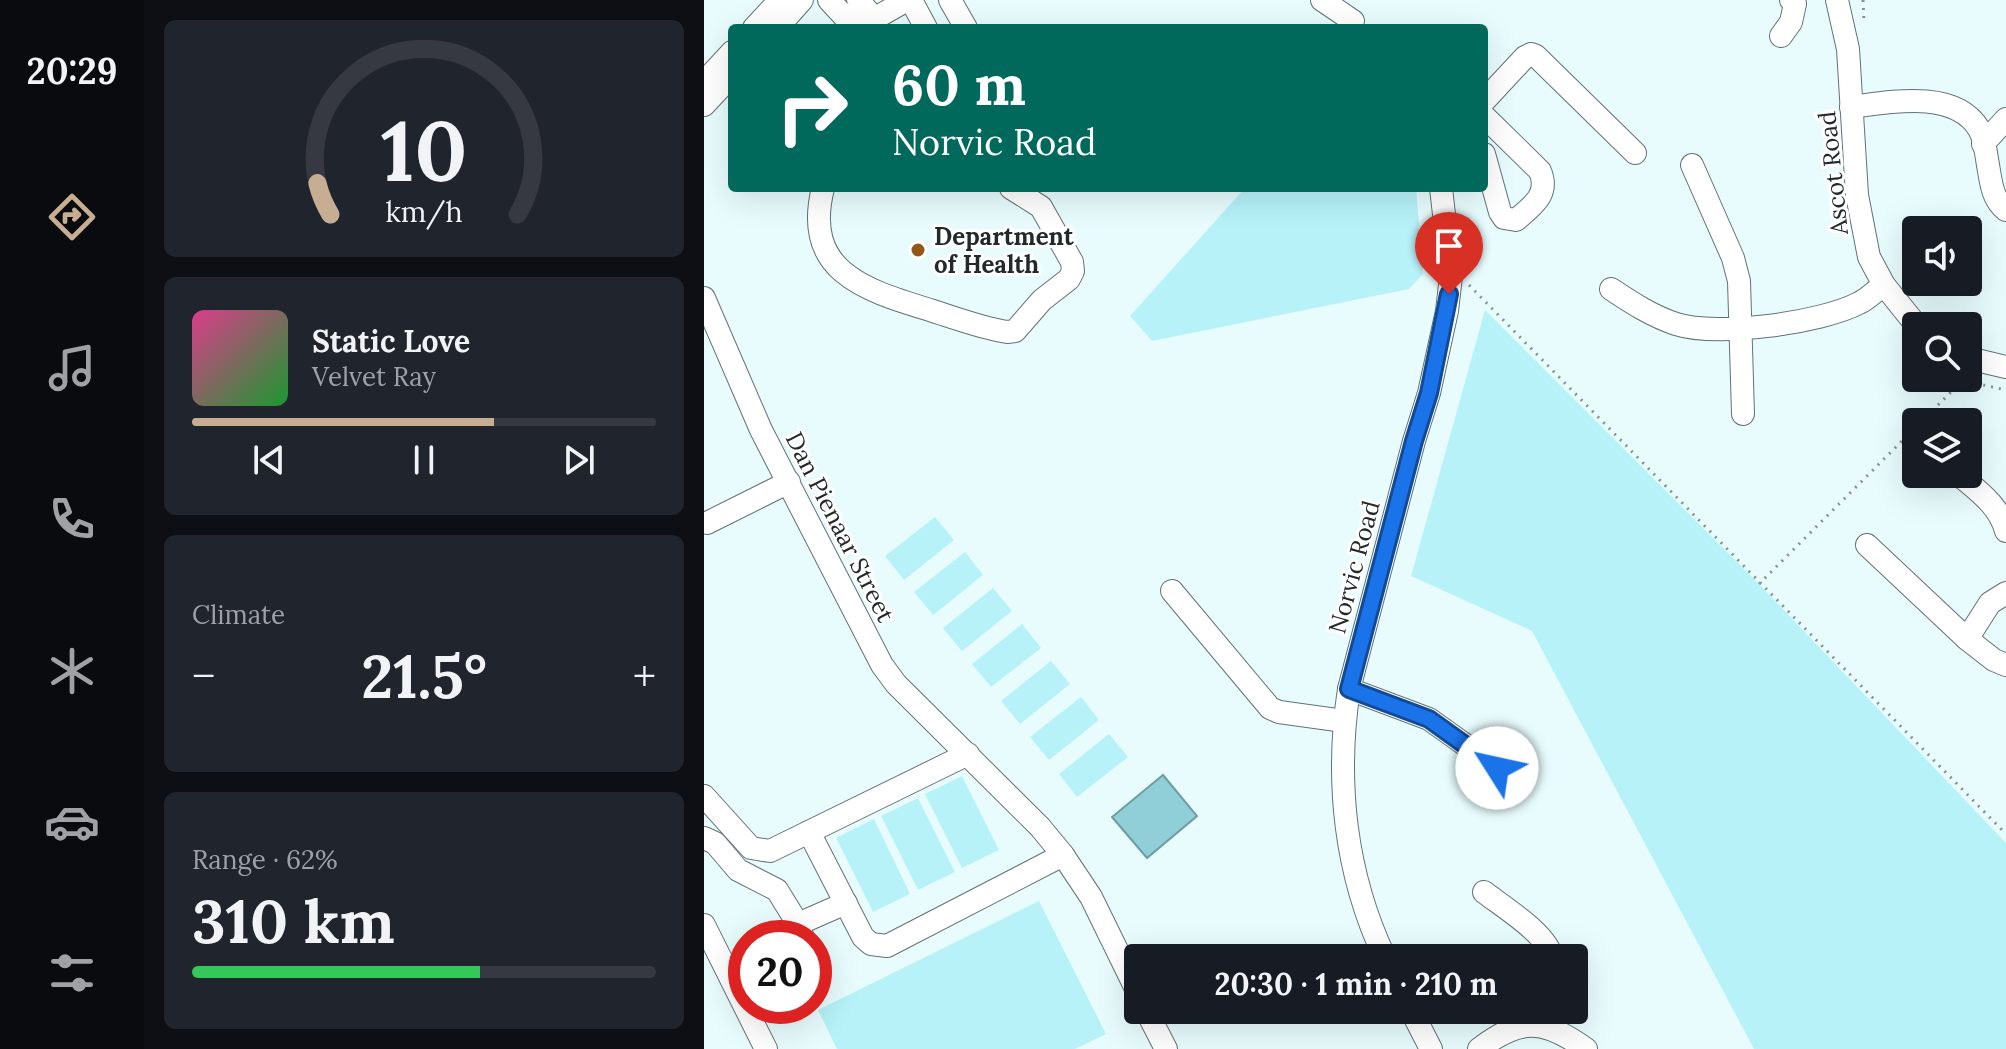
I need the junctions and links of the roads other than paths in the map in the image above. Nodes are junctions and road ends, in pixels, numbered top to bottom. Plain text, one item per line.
1 (780, 0) edge
2 (802, 0) edge
3 (829, 0) edge
4 (858, 0) edge
5 (909, 0) edge
6 (950, 0) edge
7 (1322, 0) edge
8 (1338, 0) edge
9 (1791, 0) edge
10 (1837, 0) edge
11 (758, 24) edge
12 (781, 24) edge
13 (861, 24) edge
14 (862, 24) edge
15 (864, 24) edge
16 (924, 24) edge
17 (964, 24) edge
18 (1356, 24) edge
19 (1781, 36) dead end
20 (728, 56) edge
21 (728, 79) edge
22 (704, 82) edge
23 (1488, 97) edge
24 (704, 105) edge
25 (1851, 107) junction
26 (2006, 119) edge
27 (1488, 120) edge
28 (1983, 144) junction
29 (1635, 153) dead end
30 (1692, 165) dead end
31 (1488, 181) edge
32 (822, 192) edge
33 (1017, 192) edge
34 (1446, 192) edge
35 (2006, 210) edge
36 (1884, 285) junction
37 (1611, 289) dead end
38 (704, 298) edge
39 (1916, 312) edge
40 (1742, 327) junction
41 (1982, 361) edge
42 (2006, 367) edge
43 (1743, 414) dead end
44 (789, 482) junction
45 (1974, 488) edge
46 (707, 523) dead end
47 (2006, 531) edge
48 (1867, 545) dead end
49 (1172, 591) dead end
50 (2006, 593) edge
51 (1967, 639) junction
52 (2006, 665) edge
53 (1349, 689) junction
54 (1344, 721) junction
55 (968, 754) junction
56 (1520, 784) dead end
57 (704, 796) edge
58 (809, 832) junction
59 (704, 838) edge
60 (1063, 855) junction
61 (1484, 892) dead end
62 (846, 903) junction
63 (795, 920) edge
64 (819, 920) edge
65 (704, 925) edge
66 (1379, 944) edge
67 (1546, 944) edge
68 (1124, 964) edge
69 (728, 972) edge
70 (754, 1024) edge
71 (1153, 1024) edge
72 (1419, 1024) edge
73 (1523, 1024) edge
74 (1548, 1024) edge
75 (1432, 1047) edge
76 (766, 1049) edge
77 (1166, 1049) edge
78 (1479, 1049) edge
79 (1586, 1049) edge

1 - 11 street
2 - 12 street
3 - 13 street
4 - 14 street
5 - 15 street
5 - 16 street
6 - 17 street
7 - 18 street
8 - 18 street
9 - 19 street
10 - 25 street, Ascot Road
20 - 22 street
21 - 24 street
23 - 29 street
25 - 28 street
25 - 36 street, Ascot Road
26 - 28 street
27 - 31 street
28 - 35 street
30 - 40 street
32 - 33 street
34 - 53 street, Norvic Road
36 - 39 street, Ascot Road
36 - 40 street
37 - 40 street
38 - 44 street, Dan Pienaar Street
40 - 43 street
41 - 42 street
44 - 46 street
44 - 55 street, Dan Pienaar Street
45 - 47 street
48 - 51 street
49 - 54 street
50 - 51 street
51 - 52 street
53 - 54 street, Norvic Road
53 - 56 street
54 - 66 street, Norvic Road
55 - 58 street
55 - 60 street, Dan Pienaar Street
57 - 58 street
58 - 62 street
59 - 63 street
60 - 62 street
60 - 68 street, Dan Pienaar Street
61 - 67 street
62 - 64 street
65 - 69 street
70 - 76 street
71 - 77 street
72 - 75 street
73 - 78 street
74 - 79 street

